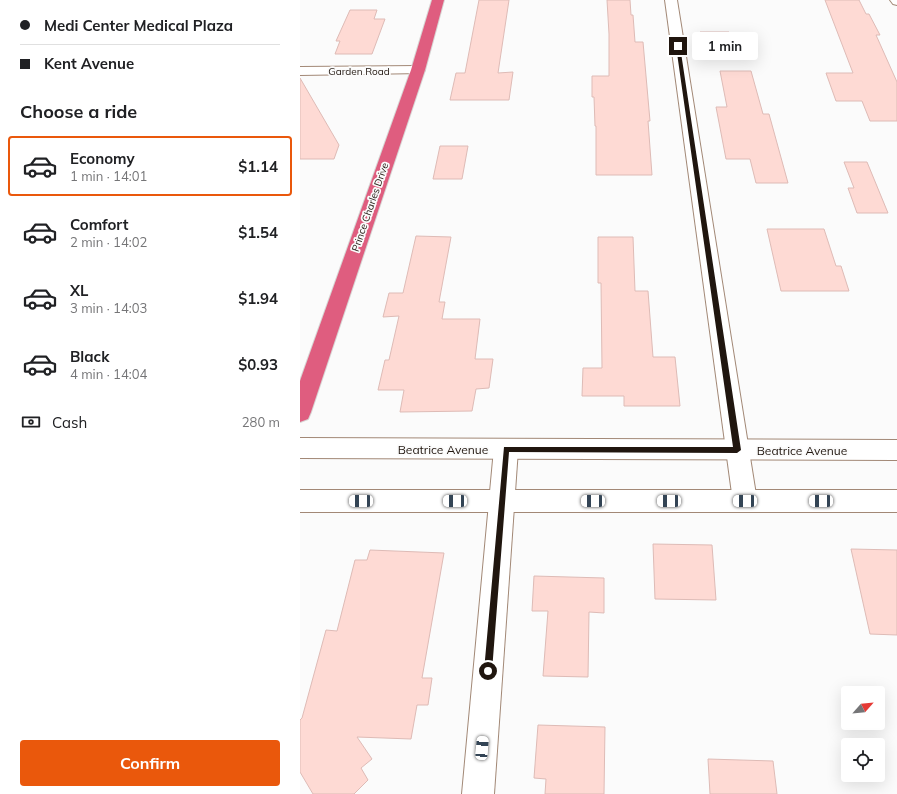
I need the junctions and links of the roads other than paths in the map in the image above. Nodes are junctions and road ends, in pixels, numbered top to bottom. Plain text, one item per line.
1 (438, 0) edge
2 (671, 0) edge
3 (418, 70) junction
4 (300, 71) edge
5 (300, 412) edge
6 (300, 448) edge
7 (506, 449) junction
8 (737, 450) junction
9 (897, 450) edge
10 (300, 501) edge
11 (502, 501) junction
12 (745, 501) junction
13 (897, 501) edge
14 (478, 794) edge

1 - 3 highway, Prince Charles Drive
2 - 8 street
3 - 4 street, Garden Road
3 - 5 highway, Prince Charles Drive
6 - 7 street, Beatrice Avenue
7 - 8 street, Beatrice Avenue
7 - 11 street
8 - 9 street, Beatrice Avenue
8 - 12 street
10 - 11 street
11 - 12 street
11 - 14 street
12 - 13 street

